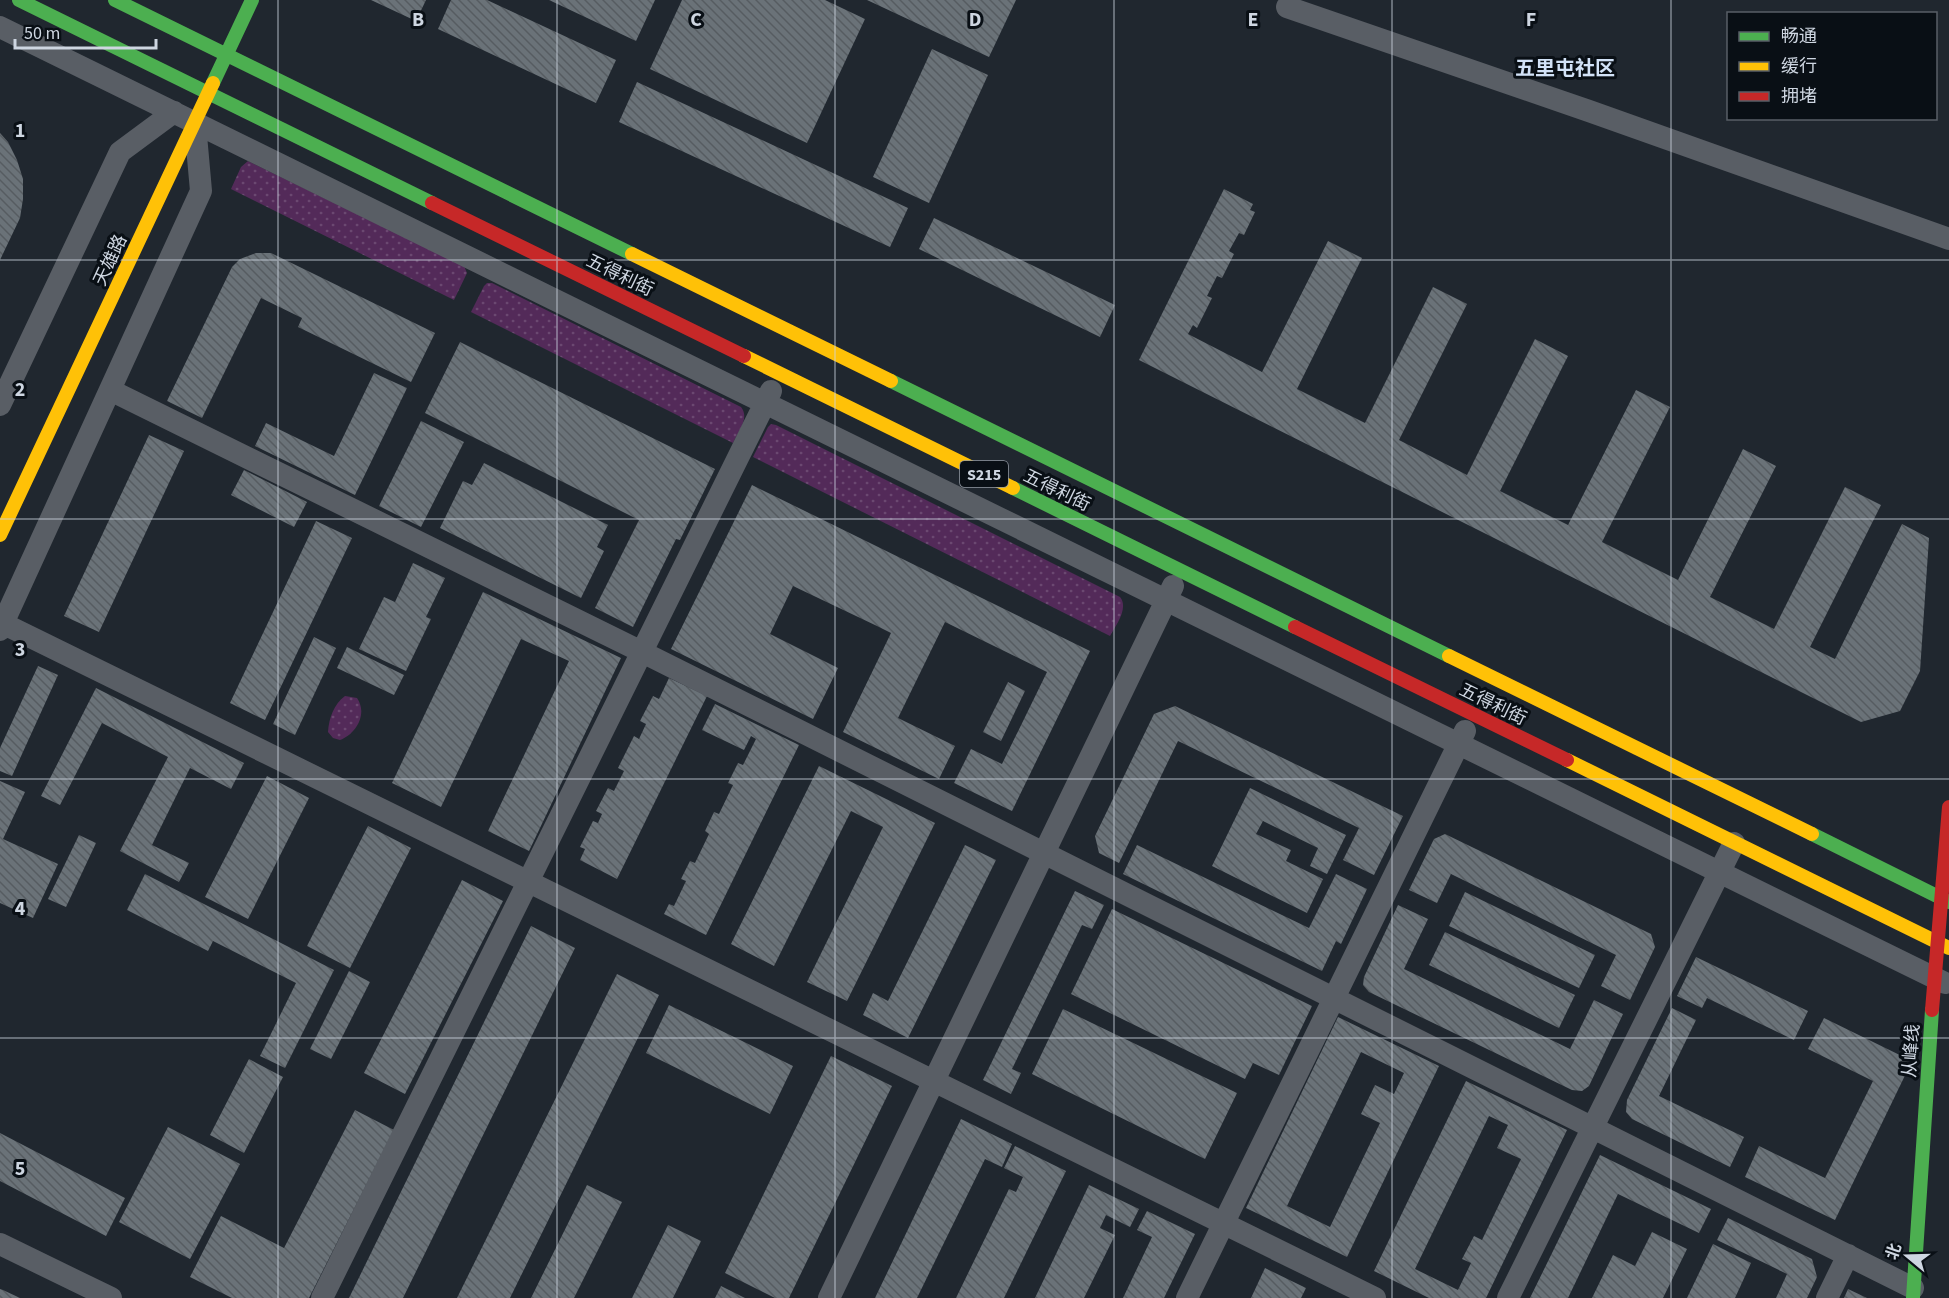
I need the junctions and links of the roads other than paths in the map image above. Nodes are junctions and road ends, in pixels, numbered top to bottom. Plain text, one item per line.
1 (19, 0) edge
2 (115, 0) edge
3 (252, 0) edge
4 (1287, 6) dead end
5 (0, 27) edge
6 (226, 55) junction
7 (183, 93) junction
8 (208, 93) junction
9 (195, 122) junction
10 (164, 134) dead end
11 (1949, 238) edge
12 (780, 374) junction
13 (110, 390) junction
14 (765, 403) junction
15 (0, 405) edge
16 (0, 535) edge
17 (1180, 570) junction
18 (1166, 600) junction
19 (1, 625) edge
20 (642, 652) junction
21 (1474, 715) junction
22 (1459, 744) junction
23 (1949, 807) edge
24 (1734, 843) junction
25 (1044, 853) junction
26 (1720, 872) junction
27 (528, 882) junction
28 (1945, 900) edge
29 (1943, 945) edge
30 (1942, 981) edge
31 (1334, 998) junction
32 (934, 1081) junction
33 (1593, 1127) junction
34 (1223, 1223) junction
35 (0, 1244) edge
36 (1848, 1255) junction
37 (1913, 1293) edge
38 (111, 1298) edge
39 (322, 1298) edge
40 (830, 1298) edge
41 (1186, 1298) edge
42 (1375, 1298) edge
43 (1508, 1298) edge
44 (1827, 1298) edge

1 - 7 main road, 五得利街 / S215
2 - 6 main road, 五得利街 / S215
3 - 6 main road, 天雄路
4 - 11 street
5 - 7 street
6 - 8 main road, 天雄路
6 - 28 main road, 五得利街 / S215
7 - 8 main road, 五得利街 / S215
7 - 9 street
7 - 10 main road
7 - 15 street
8 - 9 main road, 天雄路
8 - 12 main road, 五得利街 / S215
9 - 13 street
9 - 14 street
9 - 16 main road, 天雄路
12 - 14 street
12 - 17 main road, 五得利街 / S215
13 - 19 street
13 - 20 street
14 - 18 street
14 - 20 street
17 - 18 street
17 - 21 main road, 五得利街 / S215
18 - 22 street
18 - 25 street
19 - 27 street
20 - 25 street
20 - 27 street
21 - 22 street
21 - 24 main road, 五得利街 / S215
22 - 26 street
22 - 31 street
23 - 28 main road, 从峰线
24 - 26 street
24 - 29 main road, 五得利街 / S215
25 - 31 street
25 - 32 street
26 - 30 street
26 - 33 street
27 - 32 street
27 - 39 street
28 - 29 main road, 从峰线
29 - 30 main road, 从峰线
30 - 37 main road, 从峰线
31 - 33 street
31 - 34 street
32 - 34 street
32 - 40 street
33 - 36 street
33 - 43 street
34 - 41 street
34 - 42 street
35 - 38 street
36 - 37 street
36 - 44 street

